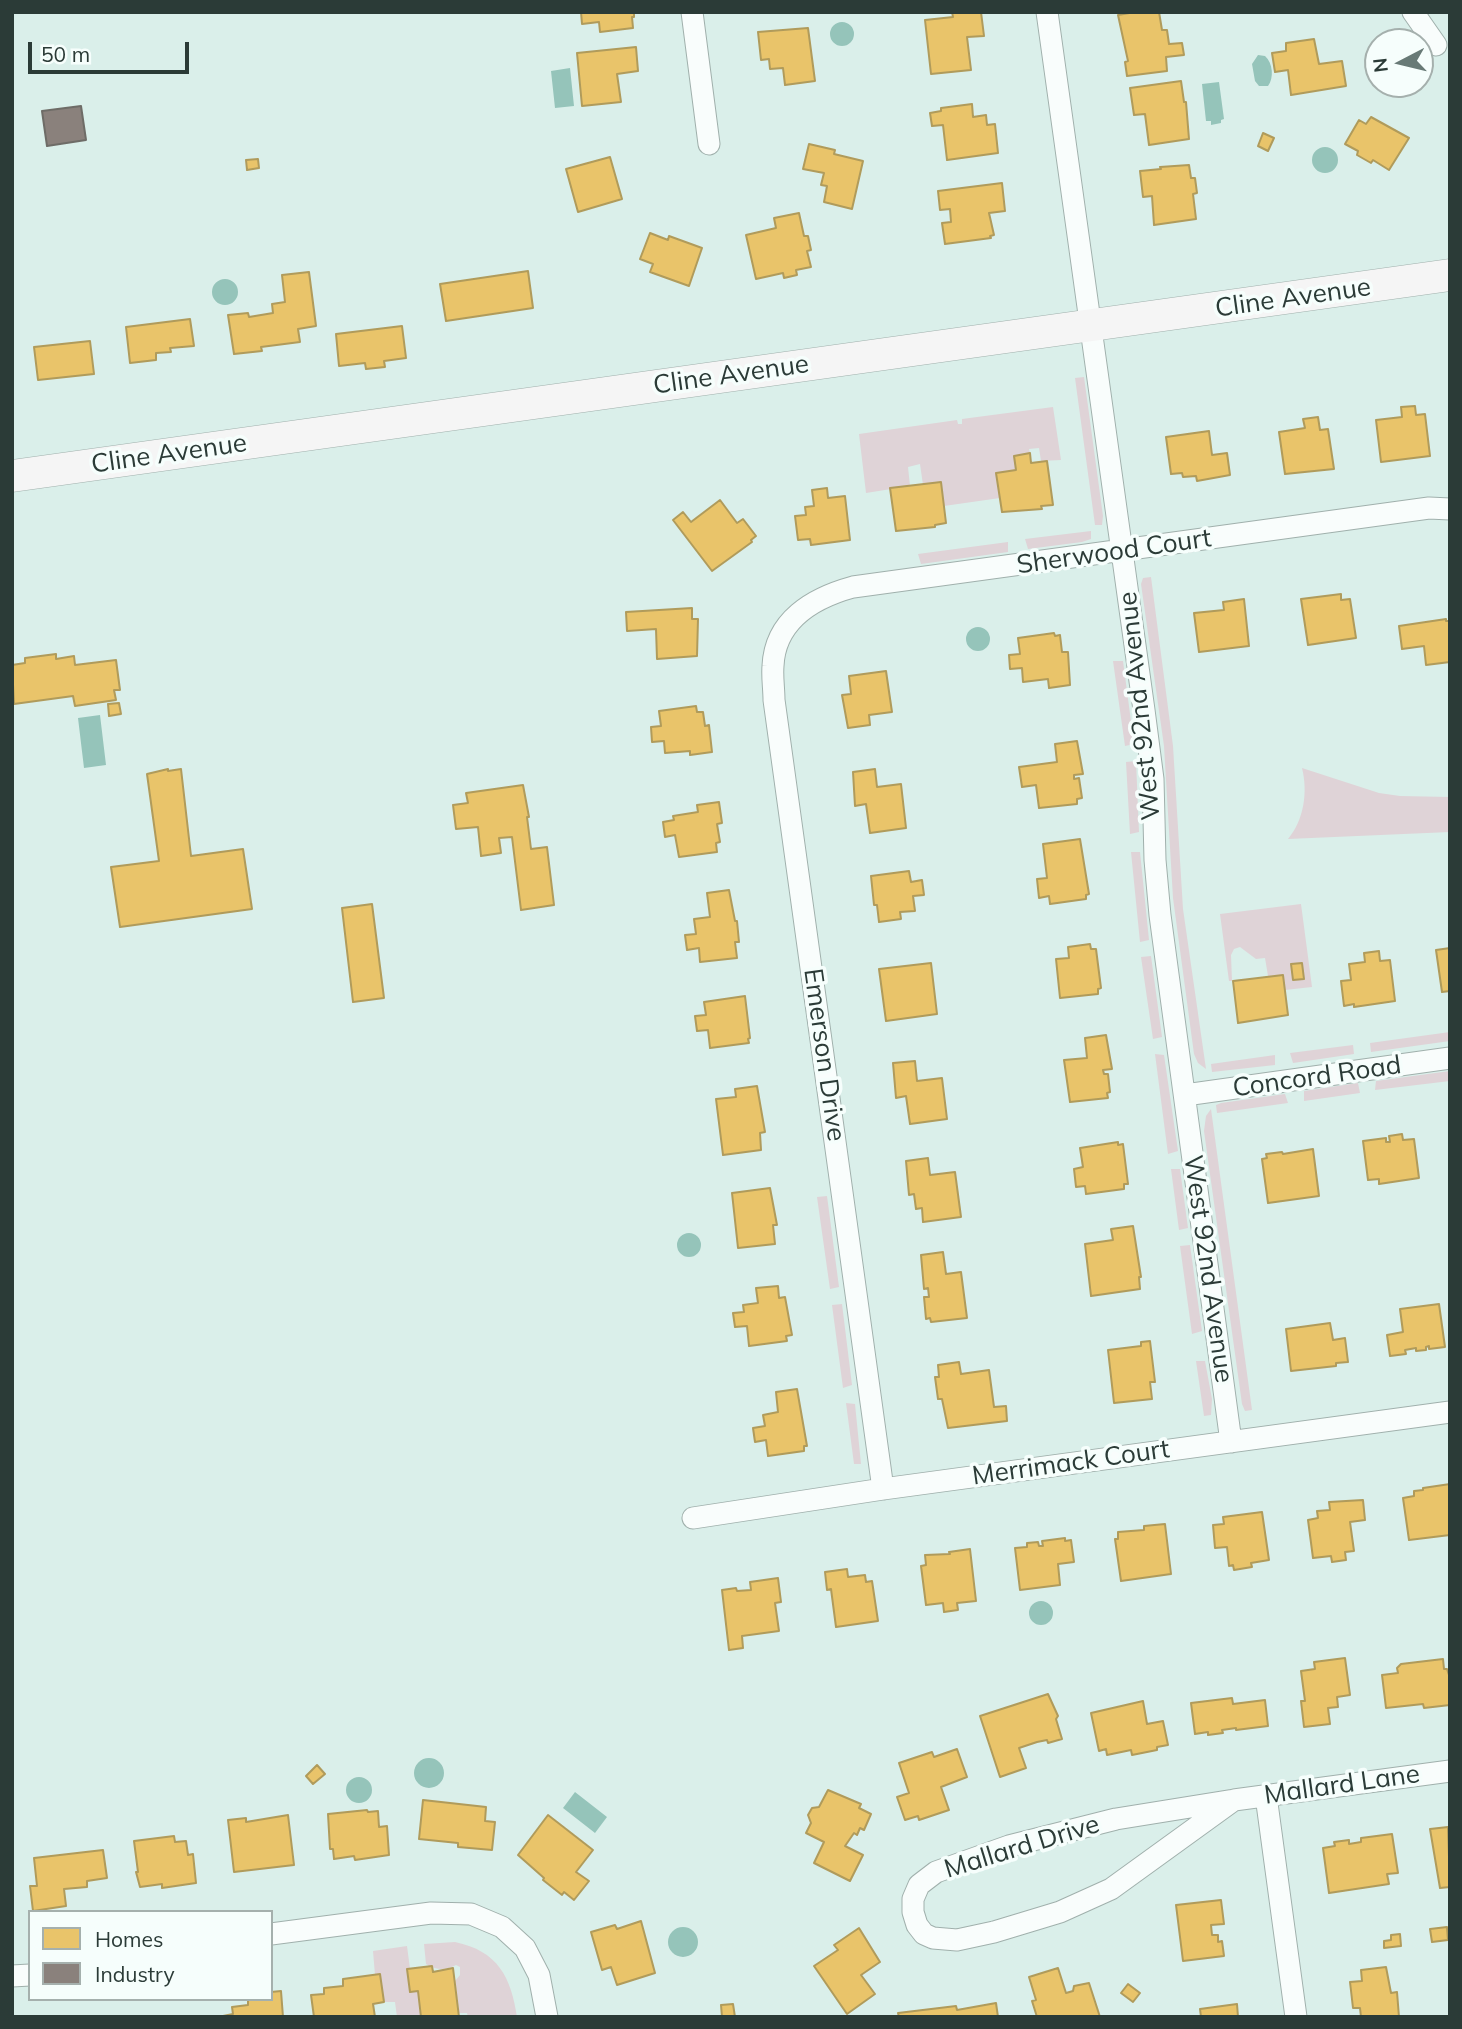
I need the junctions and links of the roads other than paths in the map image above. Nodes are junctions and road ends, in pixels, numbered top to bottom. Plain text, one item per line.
1 (692, 12) edge
2 (1047, 12) edge
3 (1413, 12) edge
4 (1436, 45) dead end
5 (709, 144) dead end
6 (1450, 275) edge
7 (1091, 326) junction
8 (12, 476) edge
9 (1450, 509) edge
10 (1122, 550) junction
11 (788, 623) joint
12 (1450, 1058) edge
13 (1185, 1095) junction
14 (1450, 1412) edge
15 (1231, 1442) junction
16 (883, 1489) junction
17 (693, 1518) dead end
18 (1450, 1771) edge
19 (1266, 1796) junction
20 (1234, 1800) junction
21 (273, 1934) edge
22 (547, 2017) edge
23 (1296, 2017) edge

1 - 5 street
2 - 7 street, West 92nd Avenue
3 - 4 street
6 - 7 street, Cline Avenue
7 - 8 street, Cline Avenue
7 - 10 street, West 92nd Avenue
9 - 10 street, Sherwood Court
10 - 11 street, Sherwood Court
10 - 13 street, West 92nd Avenue
11 - 16 street, Emerson Drive
12 - 13 street, Concord Road
13 - 15 street, West 92nd Avenue
14 - 15 street, Merrimack Court
15 - 16 street, Merrimack Court
16 - 17 street, Merrimack Court
18 - 19 street, Mallard Lane
19 - 20 street, Mallard Lane
19 - 23 street
20 - 20 street, Mallard Drive
21 - 22 street

